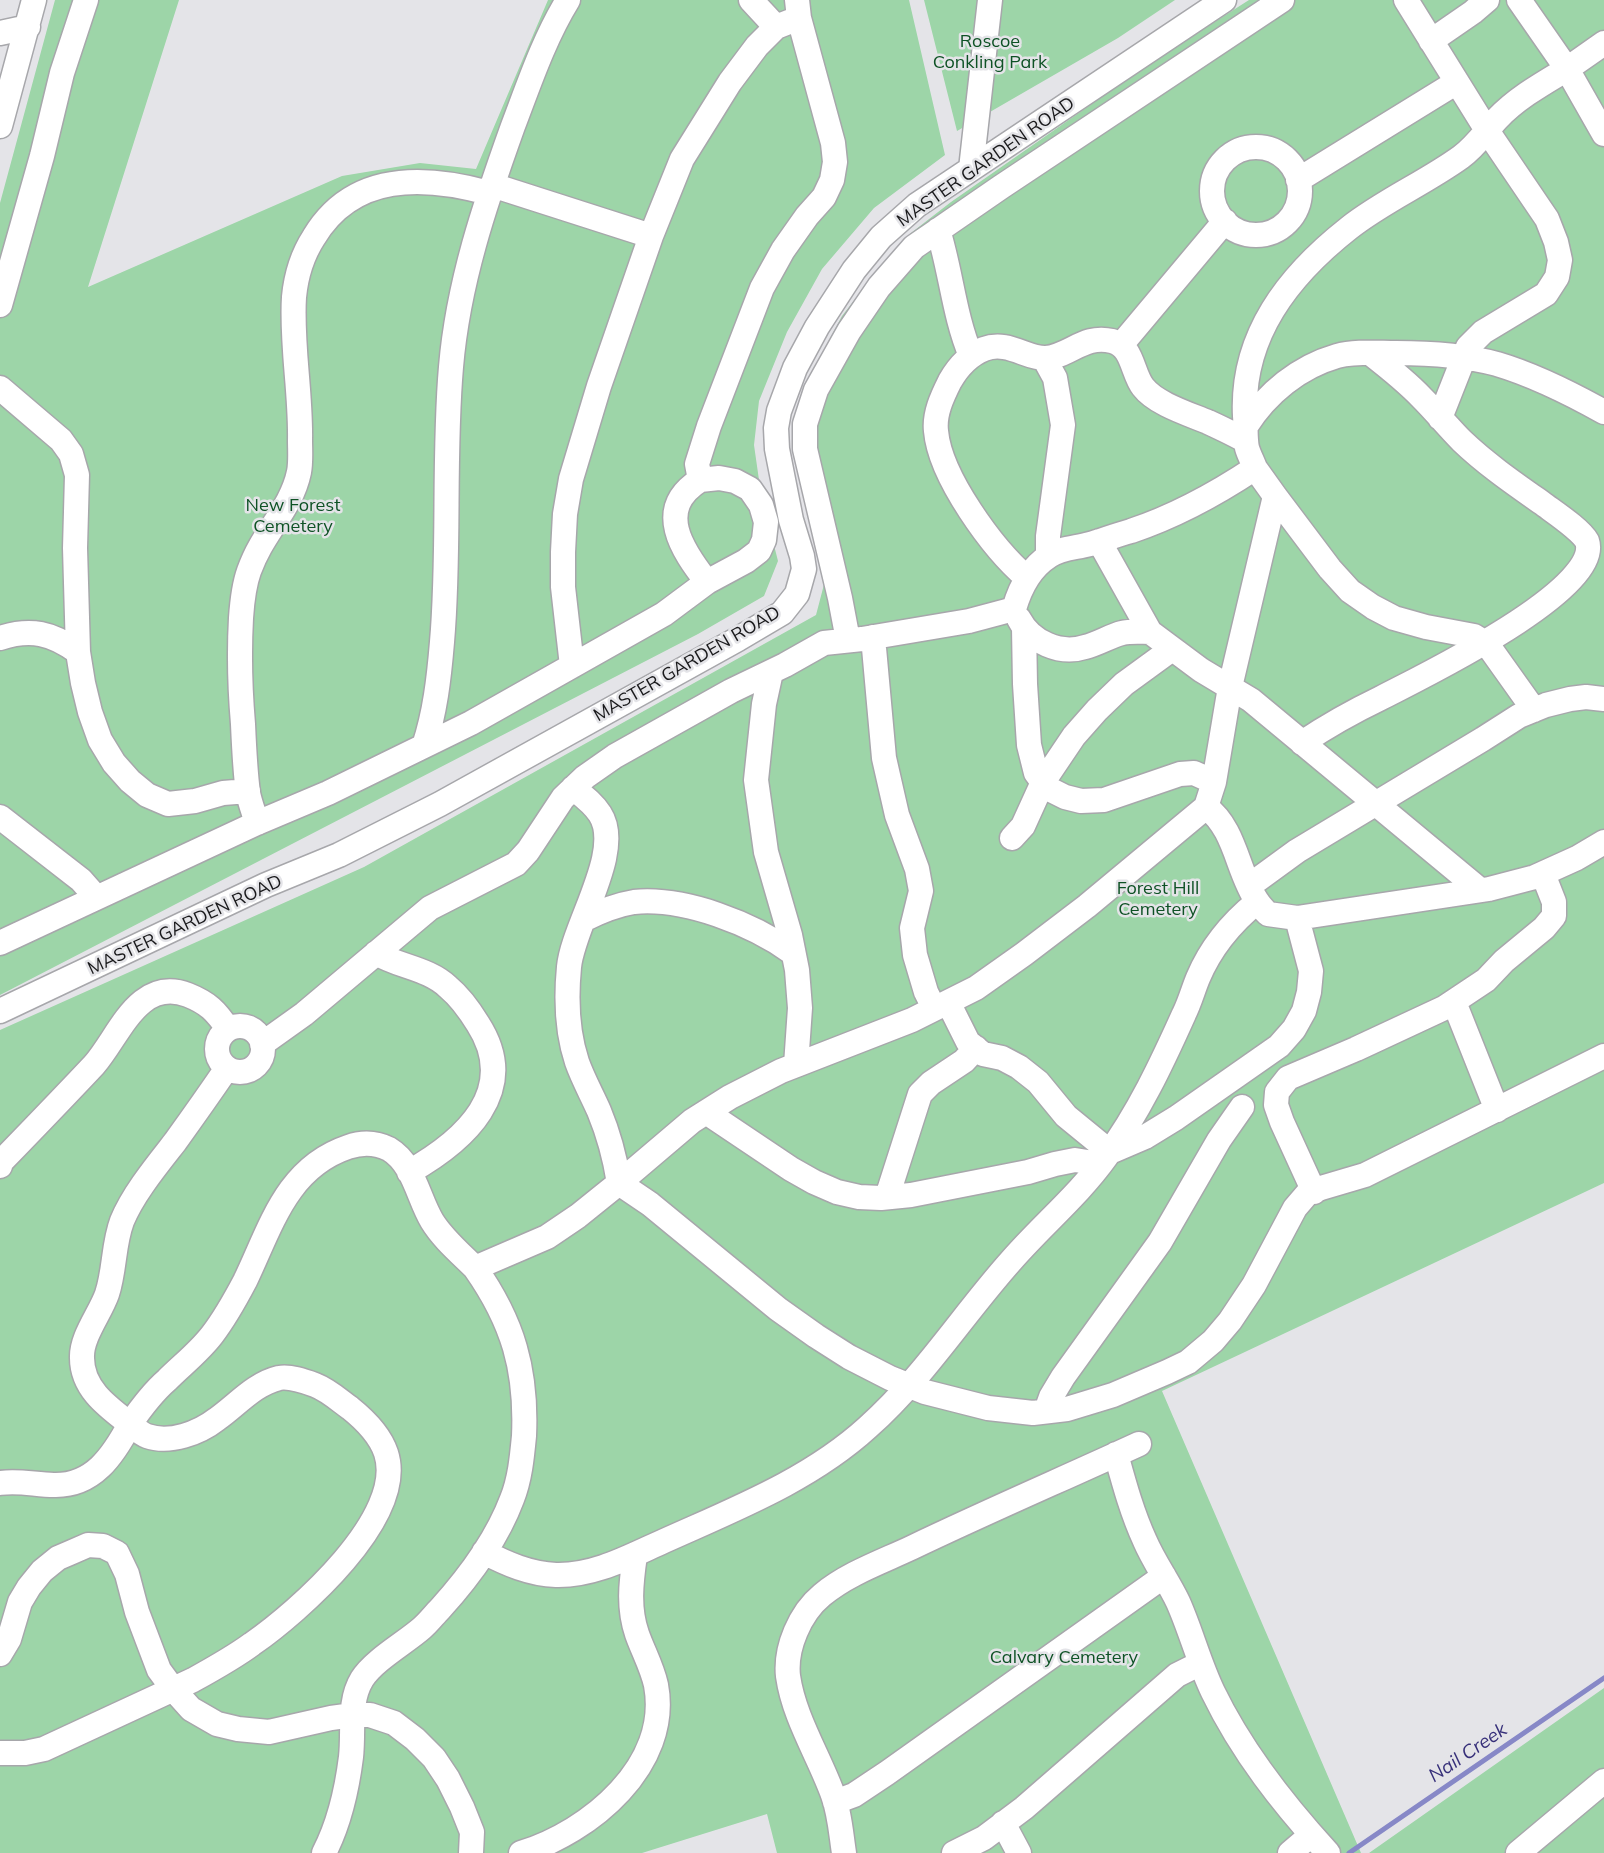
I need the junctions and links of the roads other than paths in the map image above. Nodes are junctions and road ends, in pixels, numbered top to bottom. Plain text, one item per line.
1 (34, 0) edge
2 (86, 0) edge
3 (568, 0) edge
4 (751, 0) edge
5 (990, 0) edge
6 (1224, 0) edge
7 (1282, 0) edge
8 (1406, 0) edge
9 (1487, 0) edge
10 (1519, 0) edge
11 (798, 9) edge
12 (28, 27) junction
13 (776, 27) junction
14 (0, 33) edge
15 (1431, 41) junction
16 (1604, 43) edge
17 (1567, 69) junction
18 (1457, 82) junction
19 (0, 126) edge
20 (1488, 132) junction
21 (1604, 134) edge
22 (971, 169) junction
23 (1298, 180) junction
24 (490, 189) junction
25 (1225, 221) junction
26 (937, 230) junction
27 (651, 236) junction
28 (0, 305) edge
29 (1121, 345) junction
30 (1370, 353) junction
31 (971, 356) junction
32 (1463, 357) junction
33 (1054, 363) junction
34 (0, 388) edge
35 (1604, 412) edge
36 (1440, 418) junction
37 (1246, 433) junction
38 (1255, 468) junction
39 (700, 480) junction
40 (1275, 496) junction
41 (1099, 541) junction
42 (1048, 556) junction
43 (1027, 578) junction
44 (707, 582) junction
45 (1136, 609) junction
46 (1019, 618) junction
47 (1150, 632) junction
48 (1122, 633) junction
49 (873, 637) junction
50 (0, 638) edge
51 (848, 640) junction
52 (1487, 644) junction
53 (1172, 649) junction
54 (78, 652) junction
55 (572, 666) junction
56 (771, 672) junction
57 (1230, 687) junction
58 (1604, 699) edge
59 (1534, 710) junction
60 (1302, 743) junction
61 (424, 746) junction
62 (1043, 782) junction
63 (1214, 782) junction
64 (573, 788) junction
65 (248, 791) junction
66 (1079, 800) junction
67 (1377, 803) junction
68 (1206, 807) junction
69 (0, 817) edge
70 (257, 824) junction
71 (1604, 842) edge
72 (1543, 874) junction
73 (1480, 890) junction
74 (1253, 894) junction
75 (96, 897) junction
76 (1297, 918) junction
77 (583, 920) junction
78 (0, 943) edge
79 (376, 953) junction
80 (793, 953) junction
81 (1454, 1002) junction
82 (941, 1005) junction
83 (0, 1011) edge
84 (228, 1029) junction
85 (262, 1044) junction
86 (976, 1048) junction
87 (1264, 1056) junction
88 (1604, 1056) edge
89 (796, 1065) junction
90 (227, 1068) junction
91 (1281, 1087) junction
92 (1209, 1095) junction
93 (1247, 1107) junction
94 (1497, 1110) junction
95 (706, 1112) junction
96 (1282, 1122) junction
97 (1105, 1158) junction
98 (0, 1166) edge
99 (409, 1172) junction
100 (619, 1183) junction
101 (1314, 1192) junction
102 (887, 1197) junction
103 (475, 1268) junction
104 (909, 1386) junction
105 (1046, 1411) junction
106 (130, 1424) junction
107 (1139, 1444) dead end
108 (1115, 1454) junction
109 (0, 1483) edge
110 (484, 1552) junction
111 (635, 1555) junction
112 (1164, 1576) junction
113 (0, 1654) edge
114 (1201, 1663) junction
115 (173, 1689) junction
116 (353, 1715) junction
117 (0, 1753) edge
118 (1604, 1781) edge
119 (835, 1802) junction
120 (1003, 1824) junction
121 (1311, 1835) junction
122 (324, 1853) edge
123 (471, 1853) edge
124 (520, 1853) edge
125 (844, 1853) edge
126 (954, 1853) edge
127 (1019, 1853) edge
128 (1290, 1853) edge
129 (1328, 1853) edge
130 (1518, 1853) edge

1 - 12 street
2 - 28 street
3 - 24 street
4 - 13 street
5 - 22 street
6 - 22 street, MASTER GARDEN ROAD
7 - 26 street
8 - 15 street
9 - 15 street
10 - 17 street
11 - 13 street
11 - 39 street
12 - 14 street
12 - 19 street
13 - 27 street
15 - 18 street
16 - 17 street
17 - 20 street
17 - 21 street
18 - 20 street
18 - 23 street
20 - 32 street
20 - 37 street
22 - 83 street, MASTER GARDEN ROAD
23 - 25 street
23 - 25 street
24 - 27 street
24 - 61 street
24 - 65 street
25 - 29 street
26 - 31 street
26 - 51 street
27 - 55 street
29 - 33 street
29 - 37 street
30 - 32 street
30 - 36 street
30 - 37 street
31 - 33 street
31 - 43 street
32 - 35 street
32 - 36 street
33 - 42 street
34 - 54 street
36 - 52 street
37 - 38 street
38 - 40 street
38 - 41 street
39 - 44 street
39 - 44 street
40 - 52 street
40 - 57 street
41 - 42 street
41 - 45 street
42 - 43 street
43 - 46 street
44 - 55 street
45 - 47 street
45 - 48 street
46 - 48 street
46 - 49 street
46 - 62 street
47 - 48 street
47 - 53 street
49 - 51 street
49 - 82 street
50 - 54 street
51 - 56 street
52 - 59 street
52 - 60 street
53 - 57 street
53 - 62 street
54 - 65 street
55 - 61 street
56 - 64 street
56 - 80 street
57 - 60 street
57 - 63 street
58 - 59 street
59 - 67 street
60 - 67 street
61 - 70 street
62 - 66 street
62 - 66 street
63 - 66 street
63 - 68 street
64 - 77 street
64 - 79 street
65 - 70 street
67 - 73 street
67 - 74 street
68 - 74 street
68 - 82 street
69 - 75 street
70 - 75 street
71 - 72 street
72 - 73 street
72 - 81 street
73 - 76 street
74 - 76 street
74 - 97 street
75 - 78 street
76 - 87 street
77 - 80 street
77 - 100 street
79 - 85 street
79 - 99 street
80 - 89 street
81 - 91 street
81 - 94 street
82 - 86 street
82 - 89 street
84 - 85 street
84 - 90 street
84 - 98 street
85 - 90 street
86 - 97 street
86 - 102 street
87 - 91 street
87 - 92 street
88 - 94 street
89 - 95 street
90 - 106 street
91 - 93 street
91 - 96 street
92 - 93 street
92 - 97 street
93 - 96 street
93 - 105 street
94 - 101 street
95 - 100 street
95 - 102 street
96 - 101 street
97 - 102 street
97 - 104 street
99 - 103 street
99 - 106 street
100 - 103 street
100 - 104 street
101 - 105 street
103 - 110 street
104 - 105 street
104 - 111 street
106 - 109 street
106 - 115 street
107 - 108 street
108 - 112 street
108 - 119 street
110 - 111 street
110 - 116 street
111 - 124 street
112 - 114 street
112 - 119 street
113 - 115 street
114 - 120 street
114 - 121 street
115 - 116 street
115 - 117 street
116 - 122 street
116 - 123 street
118 - 130 street
119 - 125 street
120 - 126 street
120 - 127 street
121 - 128 street
121 - 129 street

